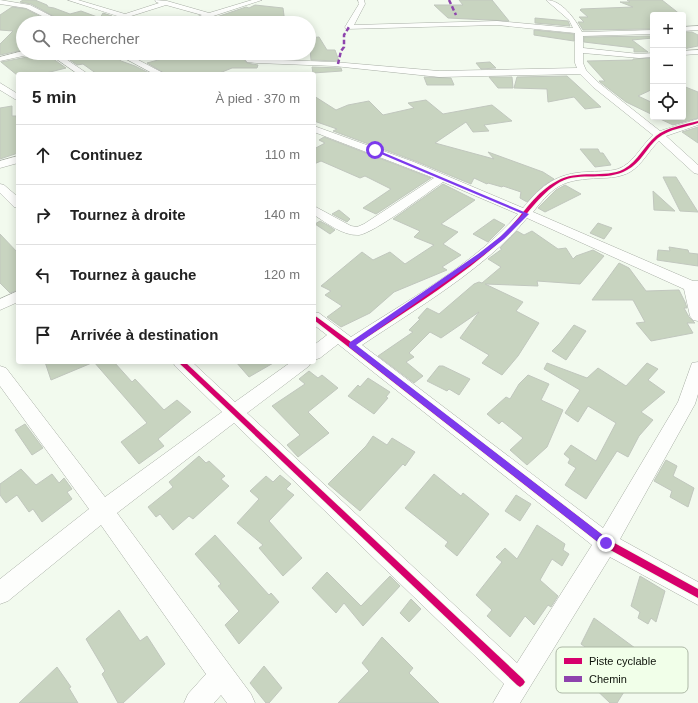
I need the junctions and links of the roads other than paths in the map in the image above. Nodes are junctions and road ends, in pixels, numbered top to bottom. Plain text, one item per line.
1 (72, 0) edge
2 (156, 0) edge
3 (259, 0) edge
4 (361, 0) edge
5 (550, 0) edge
6 (0, 2) edge
7 (193, 2) dead end
8 (167, 3) junction
9 (181, 6) junction
10 (208, 15) joint
11 (47, 16) edge
12 (124, 16) joint
13 (698, 28) edge
14 (686, 29) edge
15 (579, 32) junction
16 (650, 32) edge
17 (580, 50) junction
18 (698, 52) edge
19 (686, 53) edge
20 (16, 55) edge
21 (650, 55) edge
22 (0, 59) edge
23 (63, 60) edge
24 (133, 60) edge
25 (250, 60) edge
26 (582, 71) junction
27 (81, 72) edge
28 (157, 72) edge
29 (0, 86) edge
30 (16, 97) edge
31 (698, 122) edge
32 (316, 130) edge
33 (659, 135) junction
34 (16, 160) edge
35 (0, 165) edge
36 (698, 170) edge
37 (442, 178) junction
38 (0, 187) edge
39 (16, 202) edge
40 (316, 211) edge
41 (526, 214) junction
42 (694, 286) edge
43 (16, 297) edge
44 (0, 304) edge
45 (698, 316) edge
46 (316, 318) edge
47 (345, 340) junction
48 (316, 353) edge
49 (183, 364) edge
50 (300, 364) edge
51 (698, 368) edge
52 (0, 373) edge
53 (234, 414) junction
54 (103, 510) junction
55 (606, 543) junction
56 (0, 593) edge
57 (698, 594) edge
58 (222, 676) junction
59 (520, 682) junction
60 (197, 703) edge
61 (242, 703) edge
62 (506, 703) edge

1 - 12 street
2 - 8 street
3 - 10 street
4 - 15 street
5 - 15 street
6 - 11 street
7 - 9 street
8 - 9 street
8 - 12 street
9 - 10 street
13 - 14 street
15 - 16 street
15 - 17 street
17 - 21 street
17 - 26 street
18 - 19 street
20 - 22 street
23 - 27 street
24 - 28 street
25 - 26 street
26 - 33 street
29 - 30 street
31 - 33 street
32 - 37 street
33 - 36 street
33 - 41 street
34 - 35 street
37 - 40 street
37 - 41 street
38 - 39 street
41 - 42 street
41 - 47 street
42 - 45 street
43 - 44 street
46 - 47 street
47 - 48 street
47 - 55 street
49 - 53 street
50 - 53 street
51 - 55 street
52 - 54 street
53 - 54 street
53 - 59 street
54 - 56 street
54 - 58 street
55 - 57 street
55 - 59 street
58 - 60 street
58 - 61 street
59 - 62 street

